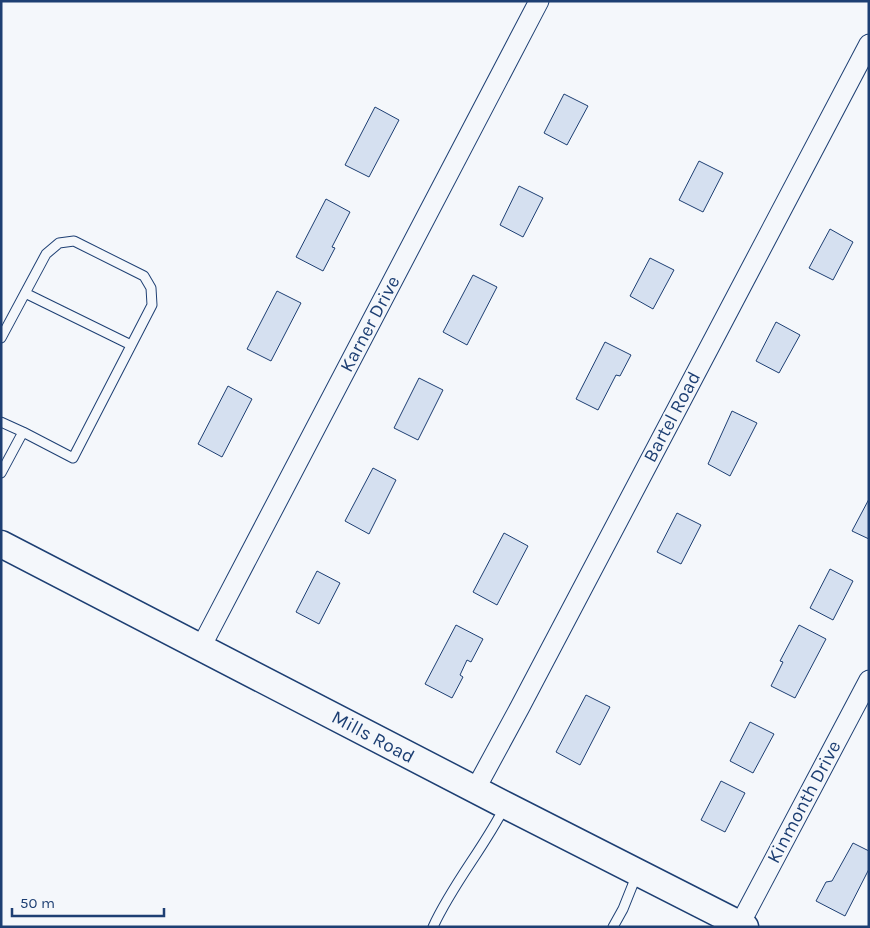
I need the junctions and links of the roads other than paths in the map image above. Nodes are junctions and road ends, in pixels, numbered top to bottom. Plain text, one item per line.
1 (539, 1) edge
2 (869, 44) edge
3 (26, 293) junction
4 (1, 338) edge
5 (131, 345) junction
6 (1, 422) edge
7 (23, 432) junction
8 (1, 474) edge
9 (1, 544) edge
10 (200, 647) junction
11 (869, 680) edge
12 (475, 790) junction
13 (505, 805) junction
14 (638, 873) junction
15 (743, 925) edge
16 (433, 927) edge
17 (613, 927) edge

1 - 10 street, Karner Drive
2 - 12 street, Bartel Road
3 - 4 lane
3 - 5 lane
3 - 5 lane
5 - 7 lane
6 - 7 lane
7 - 8 lane
9 - 10 street, Mills Road
10 - 12 street, Mills Road
11 - 15 street, Kinmonth Drive
12 - 13 street, Mills Road
13 - 14 street, Mills Road
13 - 16 lane
14 - 15 street, Mills Road
14 - 17 lane

